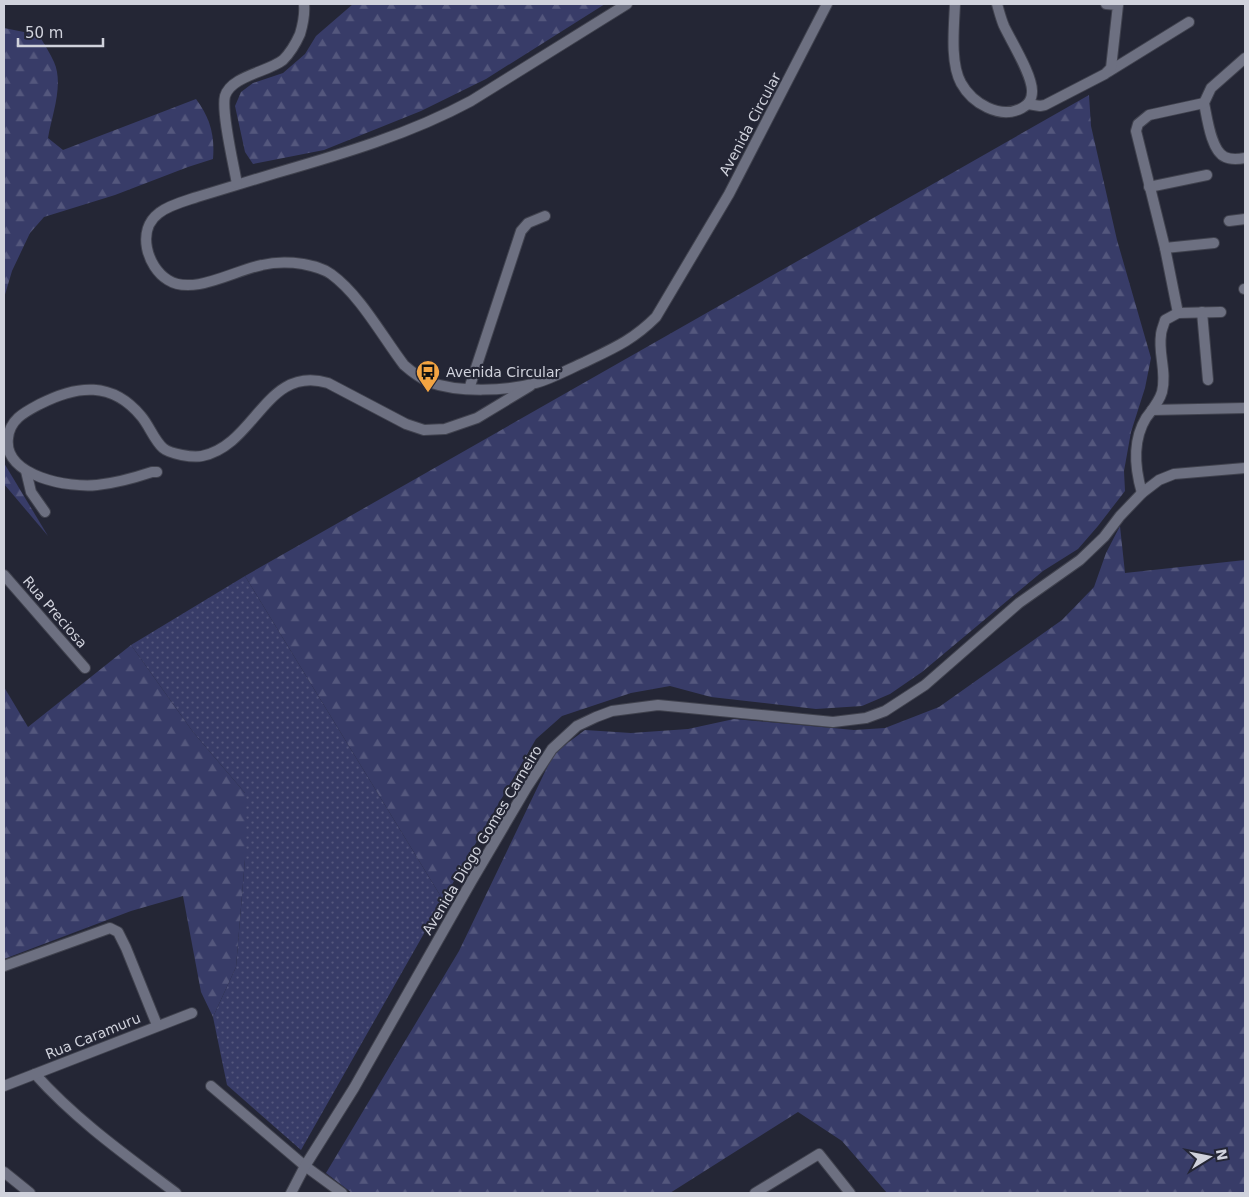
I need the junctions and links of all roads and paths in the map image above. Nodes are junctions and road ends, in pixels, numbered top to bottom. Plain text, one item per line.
1 (304, 4) edge
2 (627, 4) edge
3 (827, 4) edge
4 (955, 4) edge
5 (997, 4) edge
6 (1106, 4) edge
7 (1189, 22) dead end
8 (1245, 58) edge
9 (1108, 72) junction
10 (1204, 103) junction
11 (1028, 104) junction
12 (1245, 158) edge
13 (1207, 174) dead end
14 (237, 184) junction
15 (1149, 187) junction
16 (545, 216) dead end
17 (1245, 220) edge
18 (1229, 221) dead end
19 (1214, 242) dead end
20 (1166, 248) junction
21 (1202, 312) junction
22 (1221, 312) dead end
23 (1178, 313) junction
24 (1208, 380) dead end
25 (536, 383) junction
26 (469, 389) junction
27 (1245, 408) edge
28 (1152, 410) junction
29 (1245, 468) edge
30 (26, 471) junction
31 (157, 472) dead end
32 (1142, 493) junction
33 (45, 512) dead end
34 (4, 574) edge
35 (14, 587) junction
36 (4, 590) edge
37 (86, 668) dead end
38 (4, 966) edge
39 (192, 1013) dead end
40 (156, 1025) junction
41 (35, 1074) junction
42 (4, 1086) edge
43 (212, 1086) dead end
44 (306, 1166) junction
45 (4, 1172) edge
46 (30, 1193) edge
47 (176, 1193) edge
48 (291, 1193) edge
49 (342, 1193) edge
50 (755, 1193) edge
51 (850, 1193) edge

1 - 14 street
2 - 14 street, Avenida Circular
3 - 25 street, Avenida Circular
4 - 11 street
5 - 11 street
6 - 9 street
7 - 9 street
8 - 10 street
9 - 11 street
10 - 12 street
10 - 15 street
13 - 15 street
14 - 26 street, Avenida Circular
15 - 20 street
16 - 26 street
17 - 18 street
19 - 20 street
20 - 23 street
21 - 22 street
21 - 23 street
21 - 24 street
23 - 28 street
25 - 26 street, Avenida Circular
25 - 30 street, Avenida Circular
27 - 28 street
28 - 32 street
29 - 32 street, Avenida Diogo Gomes Carneiro
30 - 31 street, Avenida Circular
30 - 33 street
32 - 44 street, Avenida Diogo Gomes Carneiro
34 - 35 street, Rua Preciosa
35 - 36 street
35 - 37 street, Rua Preciosa
38 - 40 street
39 - 40 street, Rua Caramuru
40 - 41 street, Rua Caramuru
41 - 42 street, Rua Caramuru
41 - 47 street
43 - 44 street
44 - 48 street, Avenida Diogo Gomes Carneiro
44 - 49 street
45 - 46 street
50 - 51 street

